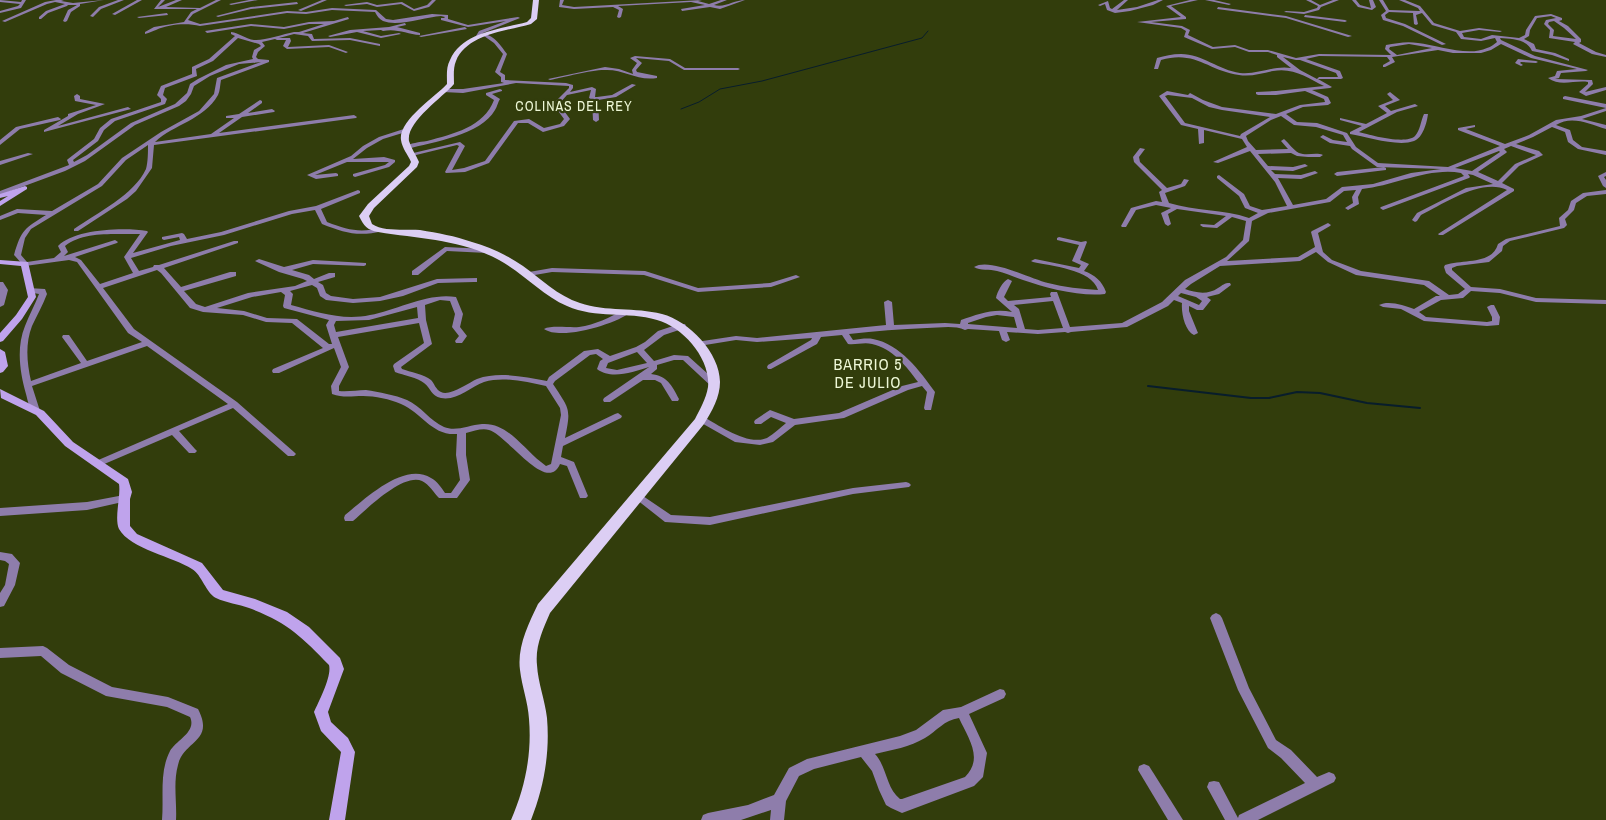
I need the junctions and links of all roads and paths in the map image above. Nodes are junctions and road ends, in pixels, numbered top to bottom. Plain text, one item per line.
1 (62, 0) edge
2 (102, 0) edge
3 (122, 0) edge
4 (140, 0) edge
5 (163, 0) edge
6 (180, 0) edge
7 (219, 0) edge
8 (258, 0) edge
9 (276, 0) edge
10 (325, 0) edge
11 (435, 0) edge
12 (536, 0) edge
13 (562, 0) edge
14 (700, 0) edge
15 (725, 0) edge
16 (743, 0) edge
17 (1126, 0) edge
18 (1161, 0) edge
19 (1196, 0) edge
20 (1200, 0) edge
21 (1207, 0) edge
22 (1278, 0) edge
23 (1287, 0) edge
24 (1308, 0) edge
25 (1336, 0) edge
26 (1354, 0) edge
27 (1371, 0) edge
28 (1381, 0) edge
29 (1401, 0) edge
30 (1410, 0) edge
31 (0, 1) edge
32 (53, 1) edge
33 (692, 1) junction
34 (23, 2) edge
35 (297, 3) dead end
36 (68, 4) junction
37 (231, 4) dead end
38 (1100, 4) dead end
39 (610, 5) junction
40 (708, 6) junction
41 (1320, 6) junction
42 (201, 8) junction
43 (1218, 8) junction
44 (157, 9) junction
45 (1421, 9) junction
46 (438, 10) junction
47 (682, 10) dead end
48 (1388, 11) junction
49 (0, 12) edge
50 (295, 12) junction
51 (302, 12) junction
52 (1116, 12) junction
53 (1416, 12) junction
54 (192, 13) junction
55 (114, 14) dead end
56 (1297, 14) junction
57 (92, 16) dead end
58 (139, 17) dead end
59 (216, 17) junction
60 (619, 17) dead end
61 (40, 18) dead end
62 (348, 18) dead end
63 (226, 20) junction
64 (446, 20) junction
65 (1554, 20) junction
66 (4, 21) dead end
67 (65, 21) dead end
68 (1345, 21) dead end
69 (188, 22) junction
70 (335, 22) junction
71 (1416, 24) dead end
72 (200, 25) junction
73 (468, 26) junction
74 (1313, 29) dead end
75 (355, 30) junction
76 (383, 30) junction
77 (207, 32) junction
78 (1459, 32) junction
79 (1505, 32) dead end
80 (147, 33) dead end
81 (298, 33) junction
82 (418, 35) junction
83 (237, 36) junction
84 (483, 36) junction
85 (1350, 36) dead end
86 (1497, 36) junction
87 (1520, 39) junction
88 (312, 40) junction
89 (1579, 41) junction
90 (256, 42) junction
91 (1503, 42) junction
92 (378, 45) dead end
93 (1441, 48) junction
94 (346, 52) dead end
95 (1460, 52) junction
96 (1277, 54) junction
97 (1394, 56) junction
98 (1606, 56) edge
99 (1300, 58) junction
100 (256, 59) junction
101 (1567, 60) dead end
102 (1521, 65) dead end
103 (1385, 66) dead end
104 (1566, 66) junction
105 (1156, 68) dead end
106 (738, 70) dead end
107 (1298, 71) junction
108 (1311, 78) junction
109 (516, 82) junction
110 (554, 82) junction
111 (634, 85) dead end
112 (1606, 88) edge
113 (1182, 89) dead end
114 (1306, 89) junction
115 (445, 91) junction
116 (1258, 93) dead end
117 (1390, 94) dead end
118 (564, 95) junction
119 (77, 96) dead end
120 (1193, 97) junction
121 (1565, 98) dead end
122 (595, 99) junction
123 (260, 102) dead end
124 (163, 103) junction
125 (1415, 106) dead end
126 (1606, 107) edge
127 (272, 111) dead end
128 (1391, 113) junction
129 (75, 114) junction
130 (1280, 115) junction
131 (1426, 115) dead end
132 (228, 117) dead end
133 (240, 117) junction
134 (354, 118) dead end
135 (1342, 119) dead end
136 (1577, 119) junction
137 (596, 120) dead end
138 (1552, 125) junction
139 (1367, 126) junction
140 (1473, 126) dead end
141 (1606, 127) edge
142 (1201, 129) junction
143 (407, 130) junction
144 (1352, 133) junction
145 (1344, 134) junction
146 (1323, 137) dead end
147 (200, 138) junction
148 (1243, 138) junction
149 (1284, 141) dead end
150 (0, 143) edge
151 (151, 143) junction
152 (1201, 143) dead end
153 (1573, 143) junction
154 (1351, 144) junction
155 (1505, 146) junction
156 (1142, 149) dead end
157 (410, 150) junction
158 (1254, 150) junction
159 (1291, 151) junction
160 (1606, 153) edge
161 (30, 154) dead end
162 (1320, 155) dead end
163 (1593, 156) dead end
164 (8, 161) junction
165 (346, 161) junction
166 (1216, 162) dead end
167 (0, 163) edge
168 (72, 164) junction
169 (1306, 166) dead end
170 (0, 168) edge
171 (1266, 168) junction
172 (1446, 169) junction
173 (1400, 171) dead end
174 (1464, 172) junction
175 (1315, 173) dead end
176 (1472, 173) junction
177 (1337, 174) dead end
178 (1606, 174) edge
179 (336, 175) dead end
180 (355, 175) dead end
181 (1219, 177) dead end
182 (1276, 179) junction
183 (1186, 180) dead end
184 (1293, 182) dead end
185 (1500, 183) junction
186 (1606, 186) edge
187 (1360, 187) junction
188 (1165, 190) junction
189 (358, 192) dead end
190 (1606, 192) edge
191 (0, 194) edge
192 (0, 204) edge
193 (1166, 204) junction
194 (1290, 206) junction
195 (1177, 207) junction
196 (317, 208) junction
197 (1348, 208) dead end
198 (1383, 208) dead end
199 (1261, 212) junction
200 (51, 213) junction
201 (1230, 216) junction
202 (0, 218) edge
203 (1249, 220) junction
204 (1415, 220) dead end
205 (1168, 224) dead end
206 (1203, 225) dead end
207 (1328, 225) dead end
208 (1124, 226) dead end
209 (76, 230) dead end
210 (381, 230) junction
211 (1441, 234) dead end
212 (164, 238) dead end
213 (1059, 239) dead end
214 (184, 241) junction
215 (115, 242) dead end
216 (236, 242) dead end
217 (1318, 248) junction
218 (490, 252) junction
219 (127, 257) junction
220 (60, 259) junction
221 (259, 261) dead end
222 (1035, 261) dead end
223 (0, 262) edge
224 (25, 264) junction
225 (364, 264) dead end
226 (1219, 264) junction
227 (156, 266) junction
228 (978, 267) dead end
229 (282, 270) junction
230 (1080, 272) junction
231 (136, 273) junction
232 (415, 273) dead end
233 (233, 274) dead end
234 (332, 274) dead end
235 (529, 274) junction
236 (796, 277) dead end
237 (474, 280) dead end
238 (1008, 281) dead end
239 (314, 282) junction
240 (0, 284) edge
241 (1228, 284) dead end
242 (1052, 285) junction
243 (97, 287) junction
244 (1469, 288) junction
245 (31, 290) junction
246 (179, 290) junction
247 (1181, 290) junction
248 (284, 291) junction
249 (1199, 296) junction
250 (1446, 296) junction
251 (1174, 297) junction
252 (1056, 299) junction
253 (888, 302) dead end
254 (1186, 302) junction
255 (1007, 303) junction
256 (1605, 303) edge
257 (421, 304) junction
258 (0, 305) edge
259 (1383, 305) dead end
260 (1492, 308) dead end
261 (203, 310) junction
262 (626, 312) junction
263 (1414, 312) junction
264 (320, 316) junction
265 (1018, 316) junction
266 (334, 319) junction
267 (422, 320) junction
268 (302, 326) junction
269 (682, 326) junction
270 (890, 327) junction
271 (965, 328) junction
272 (548, 329) dead end
273 (1002, 330) junction
274 (1022, 331) junction
275 (1068, 331) junction
276 (844, 332) junction
277 (1194, 333) dead end
278 (333, 335) junction
279 (818, 335) junction
280 (66, 337) dead end
281 (0, 339) edge
282 (1006, 340) dead end
283 (459, 341) dead end
284 (147, 343) junction
285 (699, 344) junction
286 (337, 345) junction
287 (639, 349) junction
288 (0, 352) edge
289 (608, 359) junction
290 (85, 364) junction
291 (653, 365) junction
292 (771, 367) dead end
293 (0, 370) edge
294 (276, 371) dead end
295 (642, 377) junction
296 (924, 383) junction
297 (549, 384) junction
298 (27, 385) junction
299 (715, 385) junction
300 (0, 392) edge
301 (675, 399) dead end
302 (607, 400) dead end
303 (234, 404) junction
304 (928, 408) dead end
305 (36, 411) junction
306 (618, 416) dead end
307 (701, 419) junction
308 (758, 422) dead end
309 (793, 422) junction
310 (173, 430) junction
311 (462, 431) junction
312 (561, 444) junction
313 (192, 451) dead end
314 (291, 454) dead end
315 (557, 459) junction
316 (99, 463) junction
317 (906, 485) dead end
318 (583, 496) dead end
319 (637, 496) junction
320 (124, 499) junction
321 (0, 512) edge
322 (349, 518) dead end
323 (0, 556) edge
324 (0, 603) edge
325 (1216, 618) dead end
326 (0, 653) edge
327 (1000, 694) dead end
328 (962, 712) junction
329 (863, 752) junction
330 (1144, 770) dead end
331 (1329, 778) dead end
332 (1316, 785) junction
333 (1214, 787) dead end
334 (779, 800) junction
335 (169, 820) edge
336 (337, 820) edge
337 (521, 820) edge
338 (708, 820) edge
339 (777, 820) edge
340 (1176, 820) edge
341 (1232, 820) edge
342 (1244, 820) edge

1 - 32 street
2 - 36 street
2 - 67 street
3 - 57 street
4 - 55 street
5 - 44 street
6 - 44 street
7 - 42 street
8 - 9 street
8 - 37 street
10 - 50 street
11 - 46 street
11 - 51 street
12 - 84 main road
13 - 39 street
14 - 33 street
15 - 40 street
16 - 40 street
17 - 52 street
18 - 52 street
19 - 96 street
20 - 43 street
21 - 56 street
22 - 23 street
24 - 41 street
25 - 41 street
26 - 27 street
28 - 48 street
29 - 45 street
30 - 45 street
31 - 34 street
32 - 36 street
32 - 66 street
33 - 39 street
33 - 40 street
34 - 49 street
35 - 59 street
36 - 61 street
38 - 52 street
39 - 60 street
40 - 47 street
41 - 56 street
42 - 44 street
42 - 54 street
43 - 74 street
43 - 85 street
45 - 53 street
45 - 78 street
46 - 51 street
46 - 64 street
48 - 53 street
48 - 95 street
50 - 51 street
50 - 63 street
53 - 71 street
54 - 58 street
54 - 69 street
56 - 68 street
59 - 63 street
59 - 69 street
62 - 70 street
63 - 72 street
64 - 73 street
64 - 76 street
65 - 87 street
65 - 89 street
65 - 89 street
69 - 72 street
69 - 80 street
70 - 77 street
70 - 81 street
72 - 77 street
73 - 82 street
73 - 84 street
75 - 76 street
75 - 82 street
75 - 88 street
76 - 82 street
77 - 83 street
78 - 79 street
78 - 86 street
81 - 88 street
81 - 90 street
83 - 90 street
83 - 124 street
84 - 109 street
84 - 115 main road
86 - 87 street
86 - 91 street
87 - 101 street
88 - 92 street
89 - 98 street
90 - 94 street
90 - 100 street
91 - 95 street
91 - 104 street
93 - 95 street
93 - 97 street
93 - 97 street
96 - 99 street
96 - 107 street
97 - 99 street
97 - 103 street
99 - 108 street
100 - 151 street
100 - 168 street
102 - 104 street
104 - 112 street
105 - 107 street
106 - 109 street
107 - 108 street
108 - 114 street
109 - 110 street
109 - 115 street
110 - 118 street
110 - 157 street
111 - 122 street
113 - 120 street
114 - 116 street
114 - 130 street
115 - 143 main road
117 - 128 street
118 - 122 street
118 - 157 street
119 - 129 street
120 - 130 street
120 - 142 street
121 - 126 street
122 - 137 street
123 - 133 street
124 - 129 street
124 - 168 street
125 - 128 street
126 - 136 street
127 - 133 street
128 - 139 street
129 - 150 street
130 - 145 street
130 - 148 street
131 - 144 street
132 - 133 street
133 - 147 street
134 - 147 street
135 - 139 street
136 - 138 street
136 - 141 street
138 - 153 street
138 - 155 street
139 - 144 street
140 - 155 street
142 - 148 street
142 - 152 street
143 - 157 main road
143 - 165 street
144 - 145 street
145 - 154 street
146 - 154 street
147 - 151 street
148 - 158 street
149 - 159 street
151 - 200 street
151 - 209 street
153 - 160 street
153 - 163 street
154 - 172 street
155 - 172 street
155 - 176 street
155 - 185 street
156 - 188 street
157 - 210 main road
158 - 159 street
158 - 166 street
158 - 171 street
159 - 162 street
161 - 164 street
164 - 167 street
164 - 170 street
165 - 179 street
165 - 180 street
168 - 191 street
169 - 171 street
171 - 182 street
172 - 174 street
172 - 187 street
173 - 177 street
174 - 176 street
174 - 198 street
175 - 182 street
176 - 185 street
178 - 186 street
181 - 199 street
182 - 184 street
182 - 194 street
183 - 188 street
185 - 204 street
185 - 211 street
187 - 194 street
187 - 197 street
188 - 193 street
189 - 196 street
190 - 244 street
191 - 192 street
193 - 195 street
193 - 208 street
194 - 199 street
195 - 201 street
195 - 205 street
196 - 210 street
196 - 214 street
199 - 203 street
200 - 202 street
200 - 224 street
201 - 203 street
201 - 206 street
203 - 226 street
207 - 217 street
210 - 218 main road
212 - 214 street
213 - 230 street
214 - 219 street
215 - 220 street
216 - 227 street
217 - 226 street
217 - 250 street
218 - 232 street
218 - 235 main road
219 - 220 street
219 - 231 street
220 - 224 street
220 - 243 street
221 - 229 street
222 - 230 street
223 - 224 street
224 - 245 street
225 - 229 street
226 - 247 street
227 - 231 street
227 - 246 street
228 - 242 street
229 - 239 street
230 - 242 street
231 - 243 street
233 - 246 street
234 - 239 street
235 - 236 street
235 - 262 main road
237 - 239 street
238 - 255 street
239 - 248 street
240 - 258 street
241 - 249 street
242 - 252 street
243 - 284 street
244 - 250 street
244 - 256 street
245 - 281 street
245 - 298 street
246 - 261 street
247 - 249 street
247 - 251 street
248 - 261 street
248 - 264 street
249 - 254 street
250 - 263 street
251 - 254 street
251 - 275 street
252 - 255 street
252 - 275 street
253 - 270 street
254 - 277 street
255 - 265 street
257 - 266 street
257 - 267 street
257 - 283 street
259 - 263 street
260 - 263 street
261 - 268 street
262 - 269 main road
262 - 272 street
264 - 266 street
264 - 268 street
265 - 271 street
265 - 274 street
266 - 278 street
267 - 278 street
267 - 297 street
268 - 286 street
269 - 285 main road
269 - 287 street
270 - 271 street
270 - 276 street
271 - 273 street
273 - 274 street
273 - 282 street
274 - 275 street
276 - 279 street
276 - 296 street
278 - 286 street
279 - 285 street
279 - 292 street
280 - 290 street
284 - 290 street
284 - 303 street
285 - 299 main road
286 - 294 street
286 - 311 street
287 - 289 street
287 - 291 street
288 - 293 street
289 - 291 street
289 - 297 street
290 - 298 street
291 - 295 street
291 - 299 street
295 - 301 street
295 - 302 street
296 - 304 street
296 - 309 street
297 - 312 street
298 - 305 street
299 - 307 main road
300 - 305 street
303 - 310 street
303 - 314 street
305 - 316 street
306 - 312 street
307 - 309 street
307 - 319 main road
308 - 309 street
310 - 313 street
310 - 316 street
311 - 315 street
311 - 322 street
312 - 315 street
315 - 318 street
316 - 320 street
317 - 319 street
319 - 337 main road
320 - 321 street
320 - 336 street
323 - 324 street
325 - 332 street
326 - 335 street
327 - 328 street
328 - 329 street
328 - 329 street
329 - 334 street
330 - 340 street
331 - 332 street
332 - 342 street
333 - 341 street
334 - 338 street
334 - 339 street

